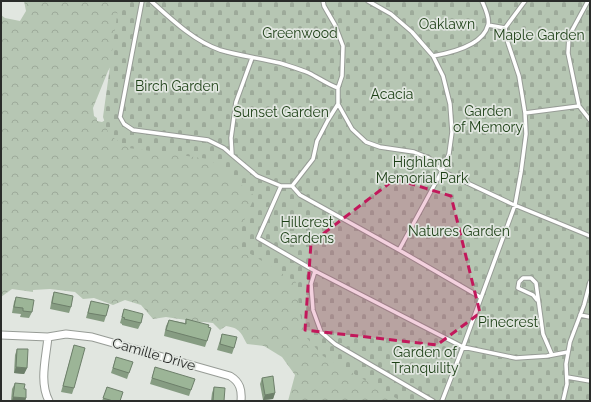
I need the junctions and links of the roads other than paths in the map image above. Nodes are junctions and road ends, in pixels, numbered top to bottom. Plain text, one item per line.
1 (142, 1) edge
2 (151, 1) edge
3 (323, 1) edge
4 (368, 1) edge
5 (482, 1) edge
6 (525, 1) edge
7 (588, 1) edge
8 (488, 25) junction
9 (505, 28) junction
10 (433, 56) junction
11 (252, 58) junction
12 (338, 88) junction
13 (338, 104) junction
14 (579, 106) junction
15 (525, 113) junction
16 (590, 120) edge
17 (232, 155) junction
18 (442, 171) junction
19 (281, 186) junction
20 (292, 186) junction
21 (515, 205) junction
22 (590, 236) edge
23 (399, 250) junction
24 (315, 271) junction
25 (590, 282) edge
26 (480, 297) junction
27 (538, 300) junction
28 (580, 315) junction
29 (590, 317) edge
30 (1, 335) edge
31 (48, 337) junction
32 (463, 347) junction
33 (568, 352) junction
34 (552, 355) junction
35 (567, 377) junction
36 (590, 381) edge
37 (49, 401) edge
38 (241, 401) edge
39 (434, 401) edge
40 (442, 401) edge
41 (563, 401) edge

1 - 17 lane
2 - 11 lane
3 - 12 lane
4 - 10 lane
5 - 8 lane
6 - 9 lane
7 - 14 lane
8 - 9 lane
8 - 10 lane
9 - 15 lane
10 - 18 lane
11 - 12 lane
11 - 17 lane
12 - 13 lane
13 - 18 lane
13 - 20 lane
14 - 15 lane
14 - 16 lane
15 - 21 lane
17 - 19 lane
18 - 21 lane
18 - 23 lane
19 - 20 lane
19 - 24 lane
20 - 23 lane
21 - 22 lane
21 - 26 lane
23 - 26 lane
24 - 32 lane
24 - 39 lane
25 - 28 lane
26 - 32 lane
27 - 27 lane
27 - 34 lane
28 - 29 lane
28 - 33 lane
30 - 31 street, Camille Drive
31 - 37 street
31 - 38 street, Camille Drive
32 - 34 lane
32 - 40 lane
33 - 34 lane
33 - 35 lane
35 - 36 lane
35 - 41 lane

